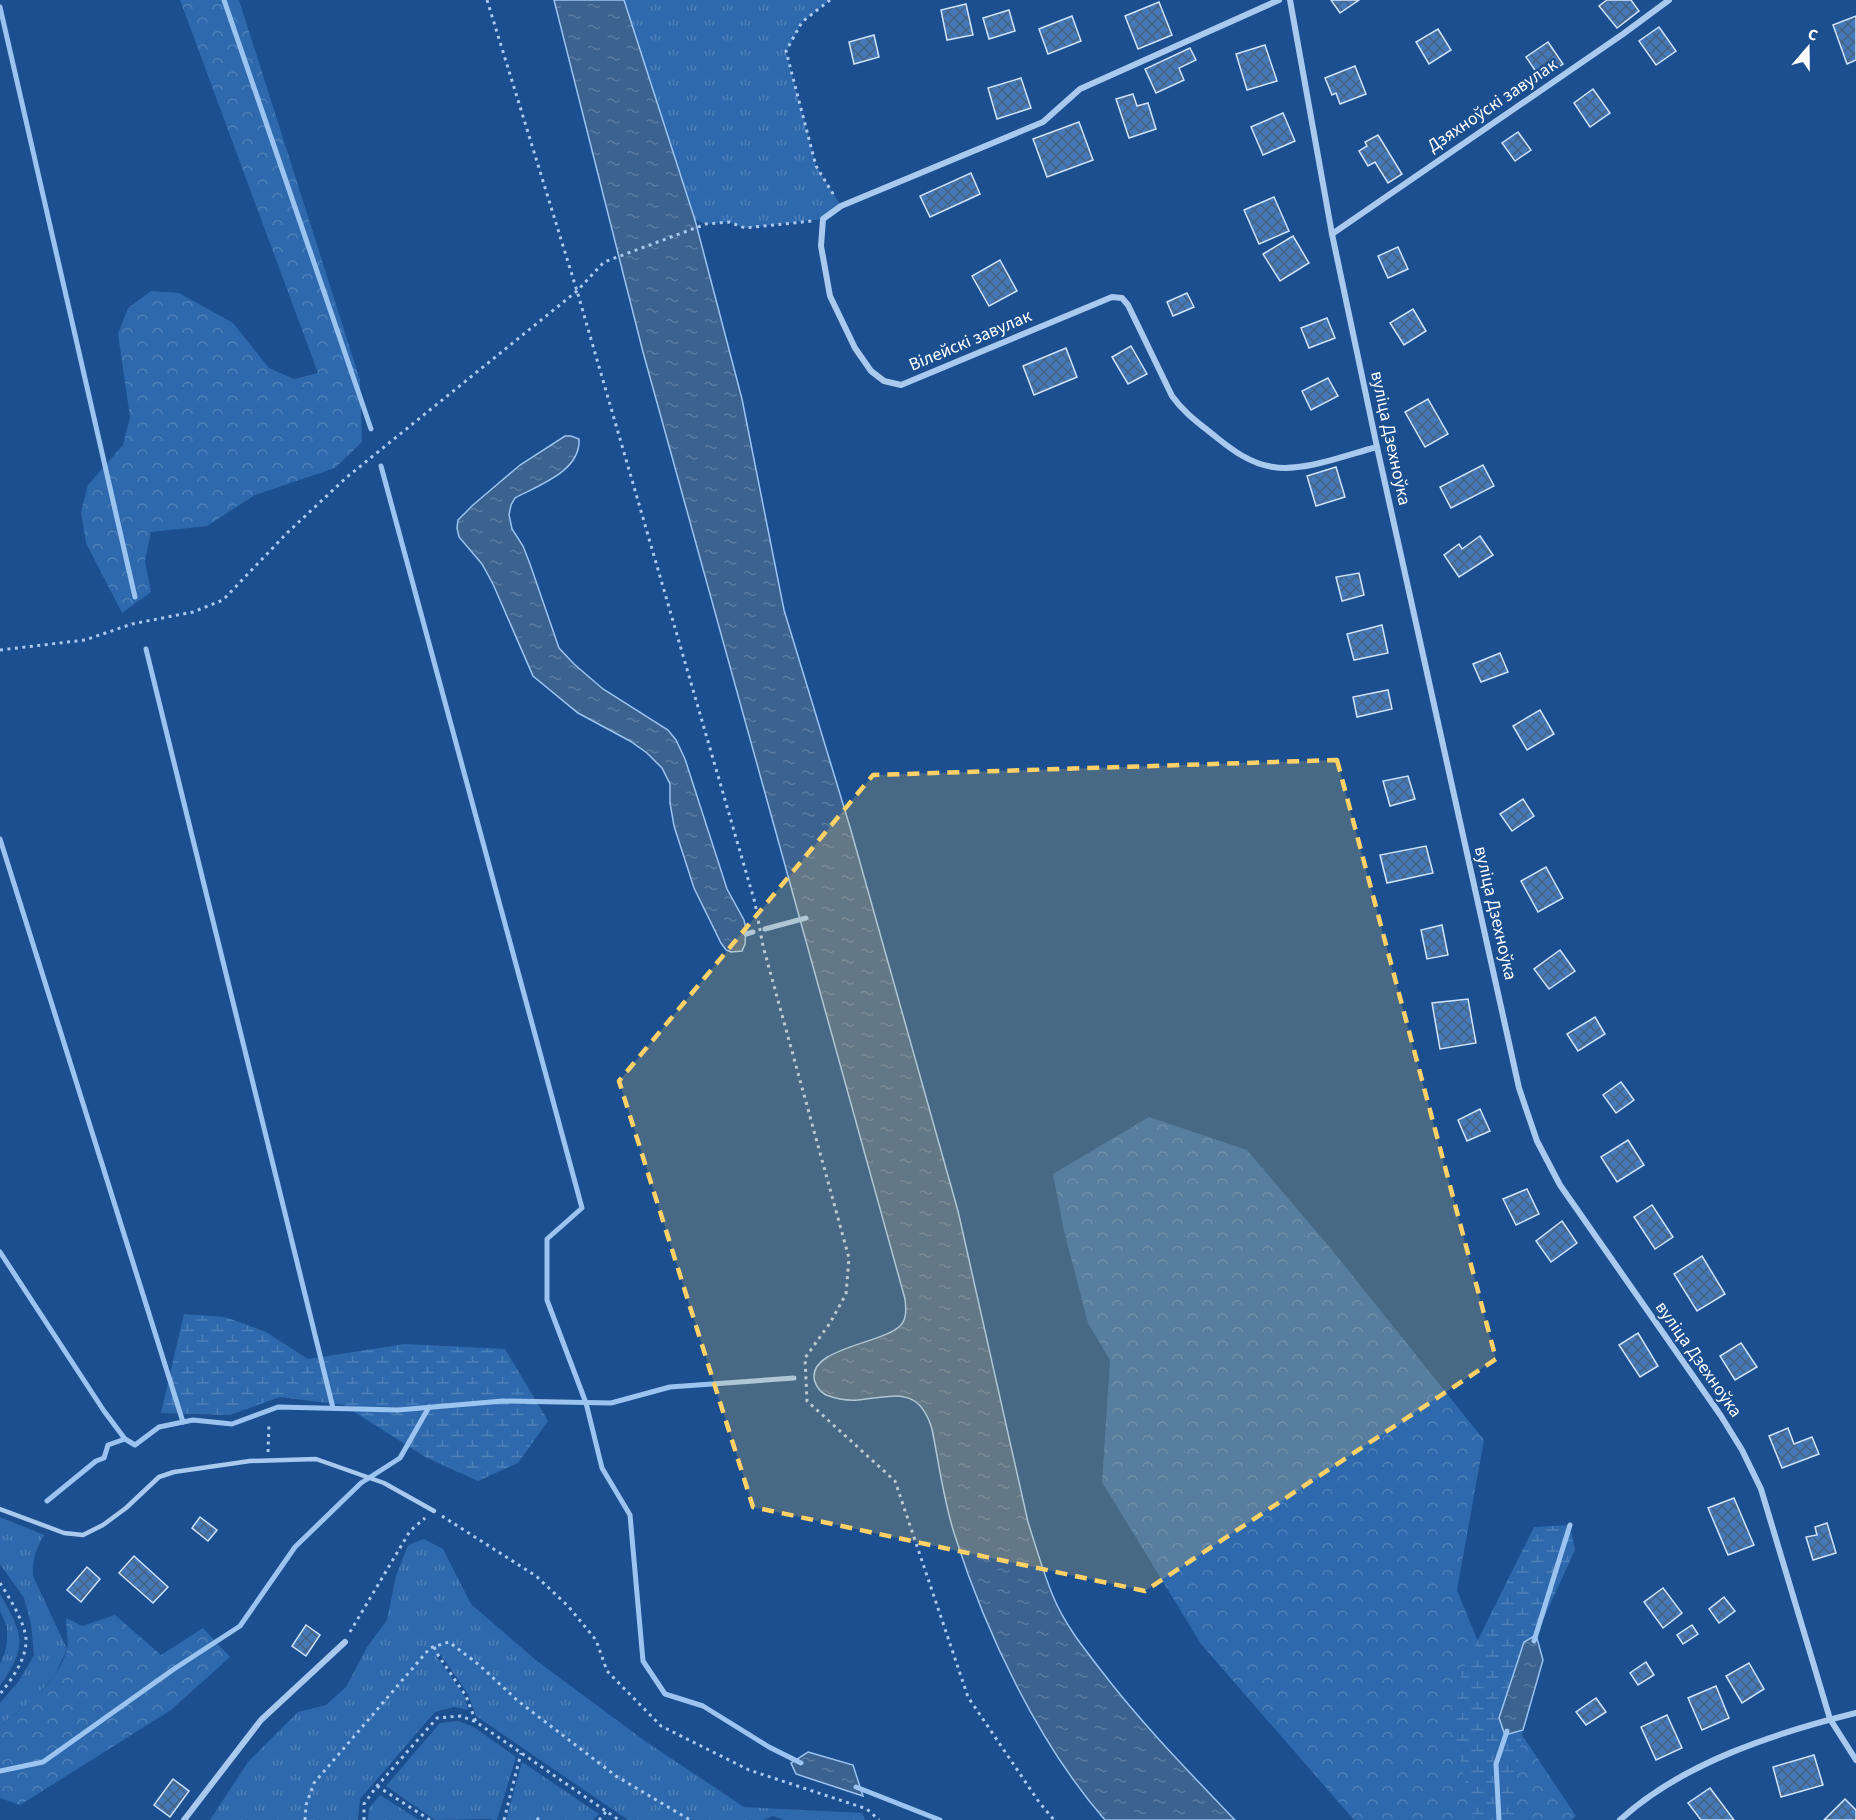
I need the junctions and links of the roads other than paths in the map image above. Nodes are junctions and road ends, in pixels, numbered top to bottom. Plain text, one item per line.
1 (1279, 0) edge
2 (1290, 0) edge
3 (1669, 0) edge
4 (1332, 234) junction
5 (1377, 447) junction
6 (0, 1509) edge
7 (434, 1511) road end
8 (345, 1642) road end
9 (1856, 1713) edge
10 (1830, 1719) junction
11 (1856, 1760) edge
12 (184, 1820) edge
13 (1620, 1820) edge

1 - 5 street, Вілейскі завулак
2 - 4 street, вуліца Дзехноўка
3 - 4 street, Дзяхноўскі завулак
4 - 5 street, вуліца Дзехноўка
5 - 10 street, вуліца Дзехноўка
6 - 7 lane
8 - 12 street
9 - 10 street
10 - 11 street, вуліца Дзехноўка
10 - 13 street

